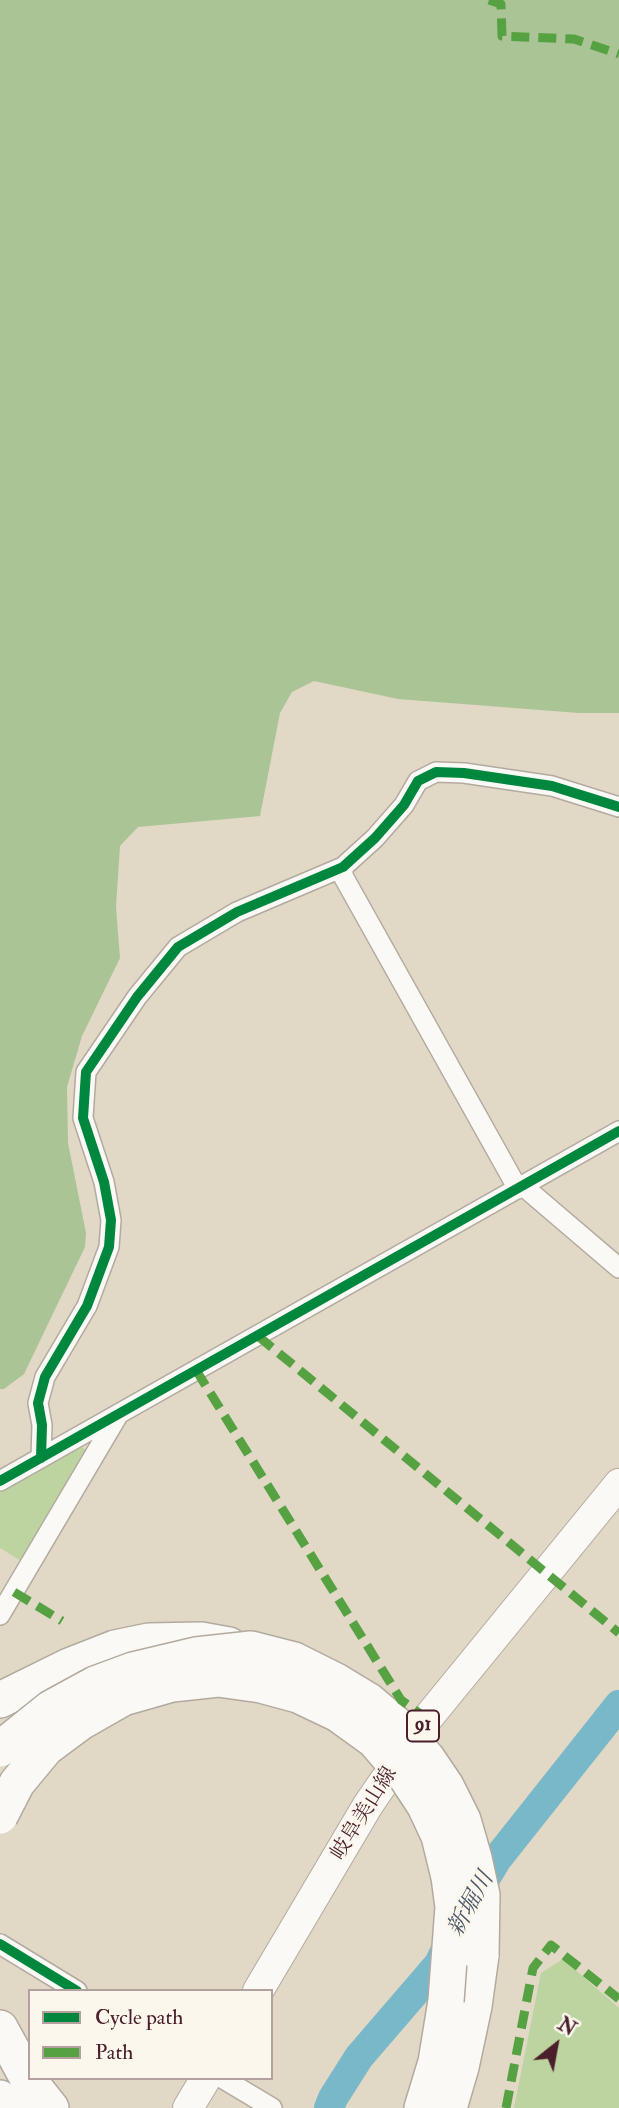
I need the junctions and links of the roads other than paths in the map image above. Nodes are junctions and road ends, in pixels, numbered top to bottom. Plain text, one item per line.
1 (619, 807) edge
2 (343, 867) junction
3 (619, 1131) edge
4 (521, 1188) junction
5 (619, 1268) edge
6 (118, 1416) junction
7 (41, 1458) junction
8 (0, 1481) edge
9 (619, 1484) edge
10 (7, 1587) edge
11 (0, 1615) edge
12 (251, 1649) junction
13 (0, 1700) edge
14 (0, 1749) edge
15 (0, 1816) edge
16 (0, 1944) edge
17 (74, 1989) edge
18 (259, 1989) edge
19 (0, 2028) edge
20 (28, 2077) edge
21 (30, 2080) edge
22 (205, 2080) edge
23 (225, 2080) edge
24 (0, 2098) edge
25 (11, 2108) edge
26 (51, 2108) edge
27 (188, 2108) edge
28 (272, 2108) edge
29 (422, 2108) edge
30 (449, 2108) edge

1 - 2 street
2 - 4 street
2 - 7 street
3 - 4 street
4 - 5 street
4 - 6 street
6 - 7 street
6 - 10 street
7 - 8 street
9 - 18 main road, 岐阜美山線 / 91
10 - 11 street
12 - 13 highway, bridge
12 - 14 highway, bridge
12 - 30 highway, bridge
15 - 29 highway, bridge
16 - 17 street
19 - 20 highway
21 - 26 highway
22 - 27 main road
23 - 28 street
24 - 25 highway

